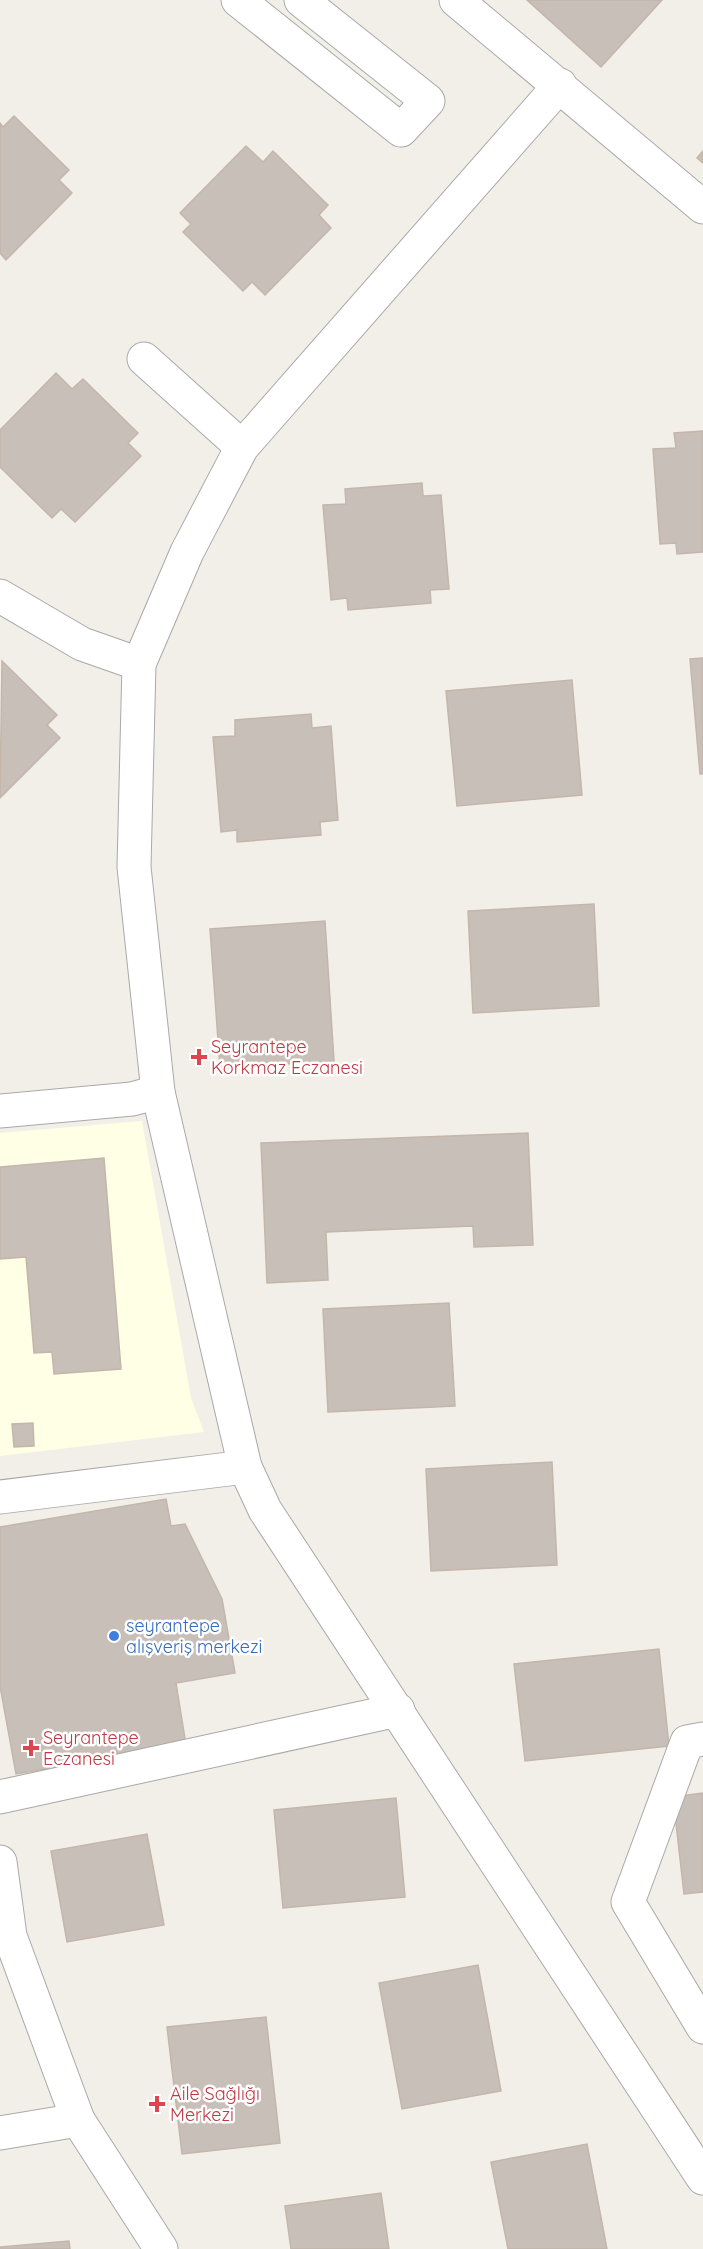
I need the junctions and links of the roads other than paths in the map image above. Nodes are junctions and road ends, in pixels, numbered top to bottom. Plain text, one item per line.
1 (238, 0) edge
2 (301, 0) edge
3 (456, 0) edge
4 (560, 85) junction
5 (703, 207) edge
6 (144, 359) dead end
7 (242, 447) junction
8 (0, 596) edge
9 (139, 664) junction
10 (158, 1092) junction
11 (0, 1111) edge
12 (245, 1467) junction
13 (0, 1497) edge
14 (398, 1710) junction
15 (703, 1739) edge
16 (0, 1797) edge
17 (0, 1862) edge
18 (703, 2027) edge
19 (78, 2120) junction
20 (0, 2133) edge
21 (703, 2178) edge
22 (161, 2249) edge

1 - 2 street
3 - 4 street
4 - 5 street
4 - 7 street
6 - 7 street
7 - 9 street
8 - 9 street
9 - 10 street
10 - 11 street
10 - 12 street
12 - 13 street
12 - 14 street
14 - 16 street
14 - 21 street
15 - 18 street
17 - 19 street
19 - 20 street
19 - 22 street

